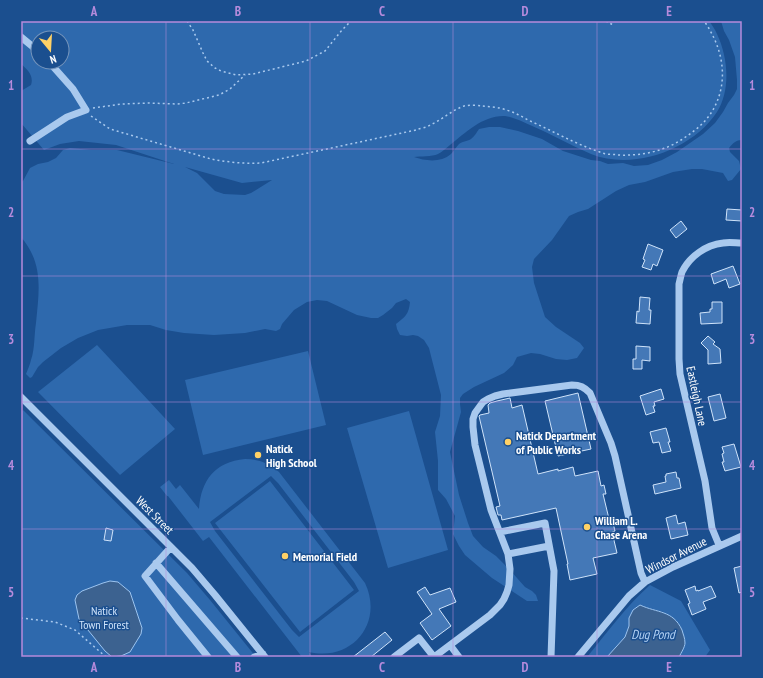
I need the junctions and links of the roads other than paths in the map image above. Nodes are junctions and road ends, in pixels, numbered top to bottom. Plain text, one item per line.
1 (21, 37) edge
2 (30, 44) edge
3 (56, 70) edge
4 (30, 141) dead end
5 (742, 243) edge
6 (21, 397) edge
7 (500, 532) junction
8 (742, 536) edge
9 (549, 546) junction
10 (719, 546) junction
11 (171, 547) junction
12 (508, 554) junction
13 (156, 564) junction
14 (645, 582) junction
15 (450, 645) junction
16 (264, 656) edge
17 (208, 657) edge
18 (238, 657) edge
19 (254, 657) edge
20 (394, 657) edge
21 (434, 657) edge
22 (459, 657) edge
23 (550, 657) edge
24 (578, 657) edge

1 - 2 street
3 - 4 street
5 - 10 street, Eastleigh Lane
6 - 11 street, West Street
7 - 9 street
7 - 12 street
7 - 14 street
8 - 10 street, Windsor Avenue
9 - 12 street
9 - 23 street
10 - 14 street, Windsor Avenue
11 - 13 street
11 - 16 street, West Street
12 - 15 street
13 - 17 street
13 - 18 street
14 - 24 street, Windsor Avenue
15 - 21 street
15 - 22 street
16 - 19 street
20 - 21 street

